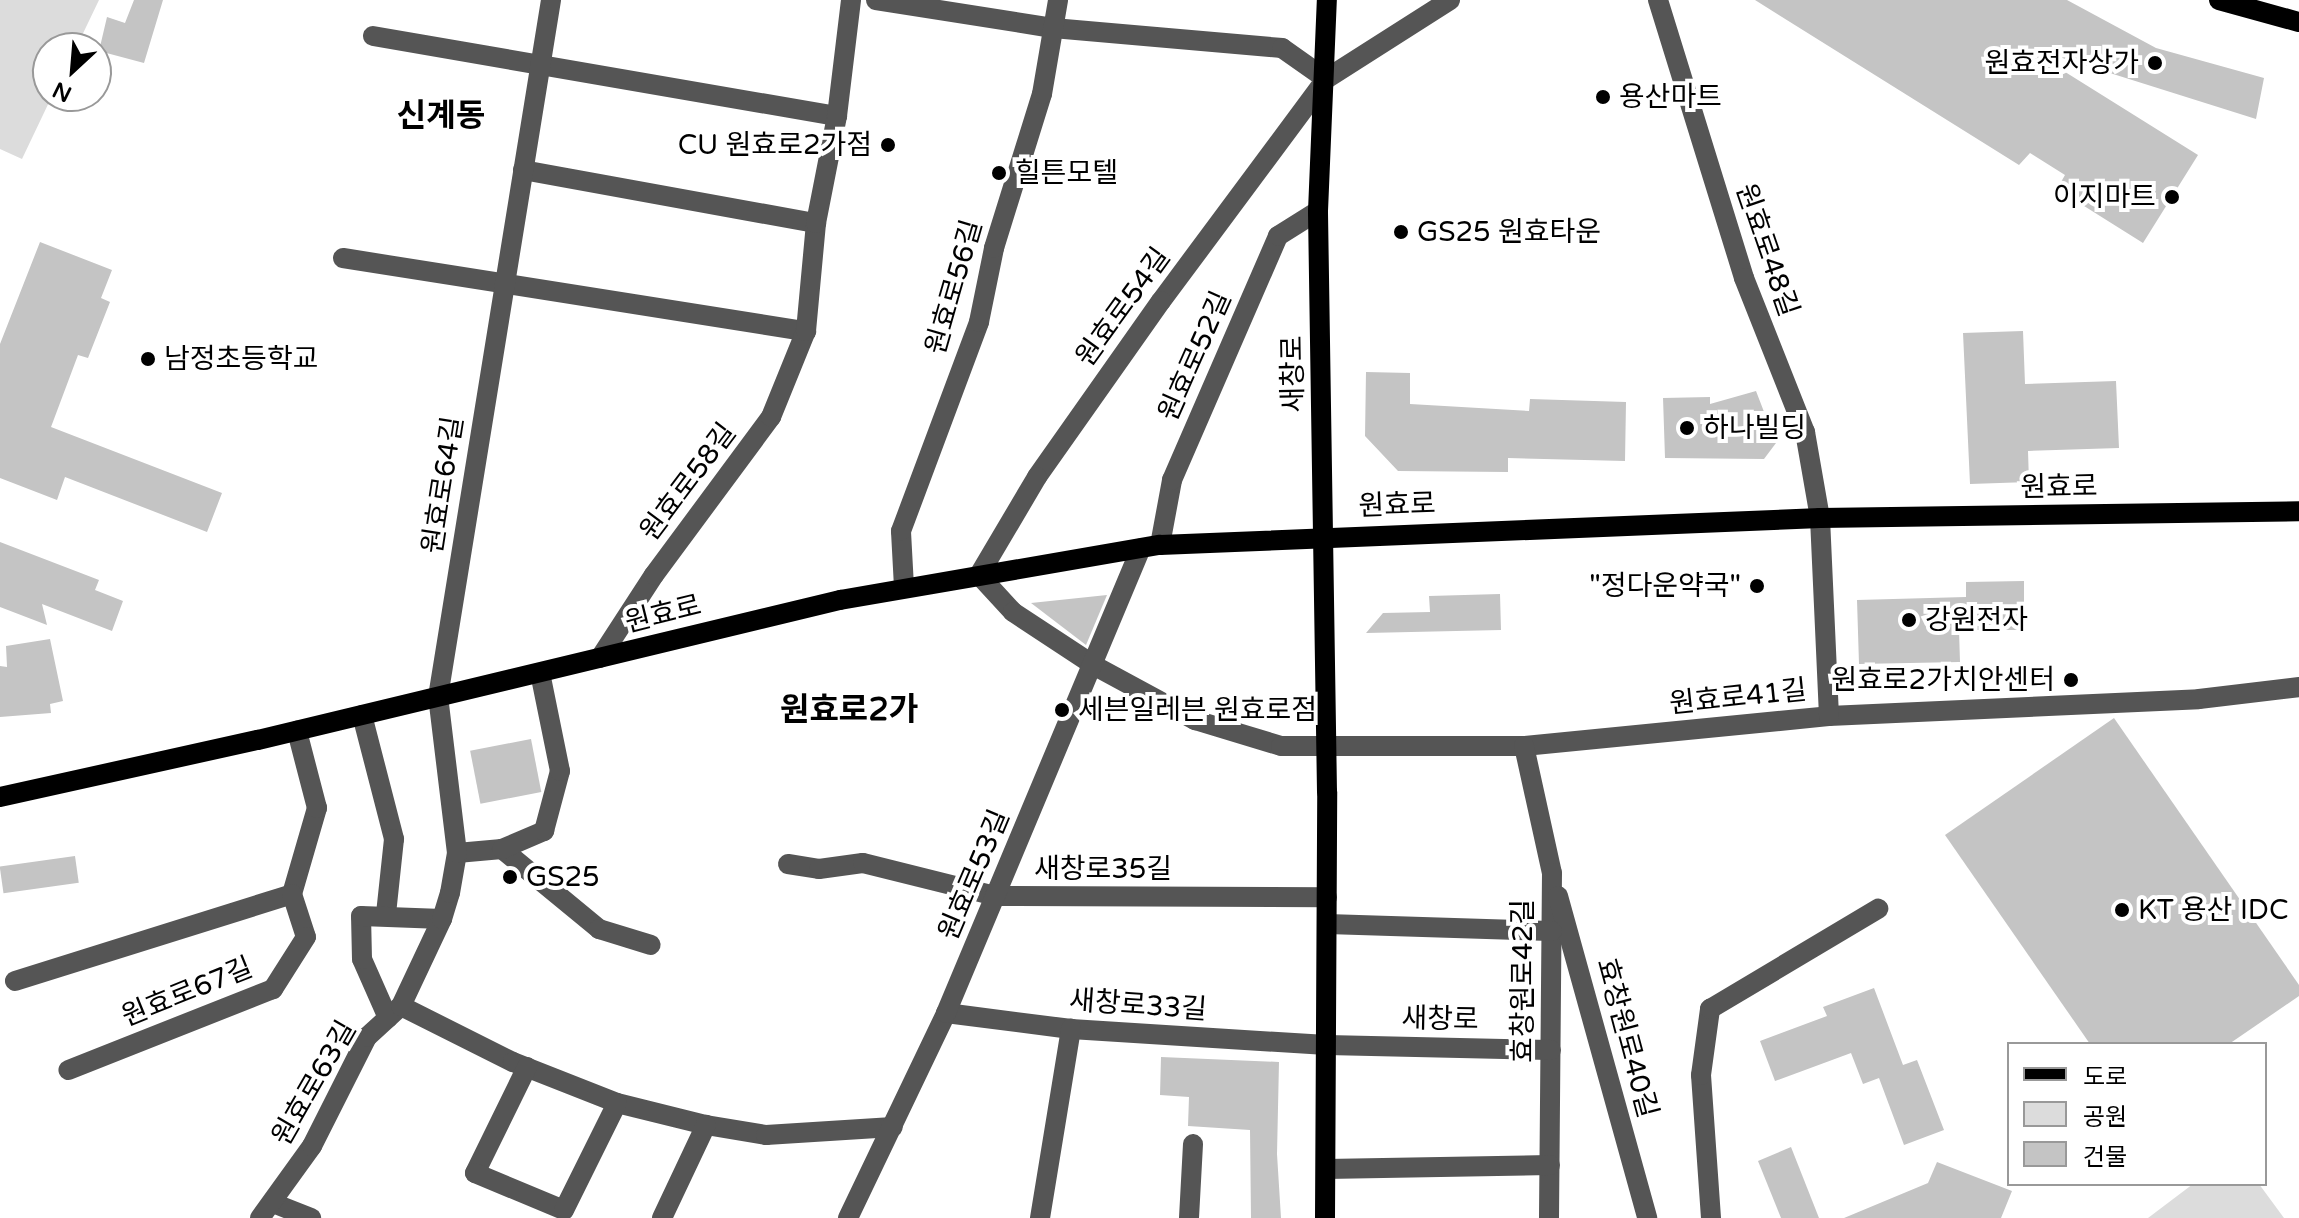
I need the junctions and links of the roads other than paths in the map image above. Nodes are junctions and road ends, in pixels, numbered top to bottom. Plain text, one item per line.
1 (551, 0) edge
2 (851, 0) edge
3 (876, 0) edge
4 (1058, 0) edge
5 (1327, 0) edge
6 (1450, 0) edge
7 (1658, 0) edge
8 (2219, 0) edge
9 (2299, 22) edge
10 (1053, 28) junction
11 (373, 36) dead end
12 (540, 63) junction
13 (1326, 79) junction
14 (837, 116) junction
15 (523, 170) junction
16 (1318, 211) junction
17 (816, 223) junction
18 (343, 258) dead end
19 (503, 282) junction
20 (806, 331) junction
21 (2299, 511) edge
22 (1820, 518) junction
23 (1323, 536) junction
24 (1151, 547) junction
25 (979, 575) junction
26 (904, 587) junction
27 (600, 658) junction
28 (1095, 666) junction
29 (540, 673) junction
30 (2299, 687) edge
31 (438, 697) junction
32 (362, 715) junction
33 (1829, 716) junction
34 (297, 731) junction
35 (1524, 746) junction
36 (1325, 747) junction
37 (0, 797) edge
38 (502, 849) junction
39 (457, 853) junction
40 (788, 864) dead end
41 (1552, 873) junction
42 (292, 894) junction
43 (995, 896) junction
44 (1327, 897) junction
45 (1878, 909) dead end
46 (386, 914) junction
47 (442, 919) junction
48 (1327, 924) junction
49 (1552, 931) junction
50 (651, 945) dead end
51 (15, 981) dead end
52 (394, 1012) junction
53 (946, 1013) junction
54 (1071, 1029) junction
55 (1327, 1045) junction
56 (1551, 1050) junction
57 (527, 1067) junction
58 (68, 1070) dead end
59 (617, 1103) junction
60 (706, 1125) junction
61 (893, 1127) junction
62 (1193, 1144) dead end
63 (1550, 1165) junction
64 (1326, 1169) junction
65 (267, 1210) edge
66 (311, 1218) edge
67 (662, 1218) edge
68 (848, 1218) edge
69 (1040, 1218) edge
70 (1189, 1218) edge
71 (1325, 1218) edge
72 (1549, 1218) edge
73 (1647, 1218) edge
74 (1711, 1218) edge

1 - 12 street, 원효로64길
2 - 14 street, 원효로58길
3 - 10 street
4 - 10 street, 원효로56길
5 - 13 main road, 새창로
6 - 13 street
7 - 22 street, 원효로48길
8 - 9 main road
10 - 13 street
10 - 26 street, 원효로56길
11 - 12 street
12 - 14 street
12 - 15 street, 원효로64길
13 - 16 main road, 새창로
13 - 25 street, 원효로54길
14 - 17 street, 원효로58길
15 - 17 street
15 - 19 street, 원효로64길
16 - 23 main road, 새창로
16 - 24 street, 원효로52길
17 - 20 street, 원효로58길
18 - 19 street
19 - 20 street
19 - 31 street, 원효로64길
20 - 27 street, 원효로58길
21 - 22 main road, 원효로
22 - 23 main road, 원효로
22 - 33 street
23 - 24 main road, 원효로
23 - 36 main road, 새창로
24 - 25 main road, 원효로
24 - 28 street, 원효로53길
25 - 26 main road, 원효로
25 - 28 street
26 - 27 main road, 원효로
27 - 29 main road, 원효로
28 - 36 street
28 - 43 street, 원효로53길
29 - 31 main road, 원효로
29 - 38 street
30 - 33 street, 원효로41길
31 - 32 main road, 원효로
31 - 39 street, 원효로63길
32 - 34 main road, 원효로
32 - 46 street
33 - 35 street, 원효로41길
34 - 37 main road, 원효로
34 - 42 street
35 - 36 street, 원효로41길
35 - 41 street, 효창원로42길
36 - 44 main road, 새창로
38 - 39 street
38 - 50 street
39 - 47 street, 원효로63길
40 - 43 street, 새창로35길
41 - 49 street, 효창원로42길
41 - 73 street, 효창원로40길
42 - 51 street, 원효로67길
42 - 58 street, 원효로67길
43 - 44 street, 새창로35길
43 - 53 street, 원효로53길
44 - 48 main road, 새창로
45 - 74 street
46 - 47 street
46 - 52 street
47 - 52 street, 원효로63길
48 - 49 street
48 - 55 main road, 새창로
49 - 56 street, 효창원로42길
52 - 57 street
52 - 65 street, 원효로63길
53 - 54 street, 새창로33길
53 - 61 street, 원효로53길
54 - 55 street, 새창로33길
54 - 69 street
55 - 56 street, 새창로
55 - 64 main road, 새창로
56 - 63 street, 효창원로42길
57 - 59 street
57 - 59 street
59 - 60 street
60 - 61 street
60 - 67 street
61 - 68 street, 원효로53길
62 - 70 street
63 - 64 street
63 - 72 street, 효창원로42길
64 - 71 main road, 새창로
65 - 66 street

